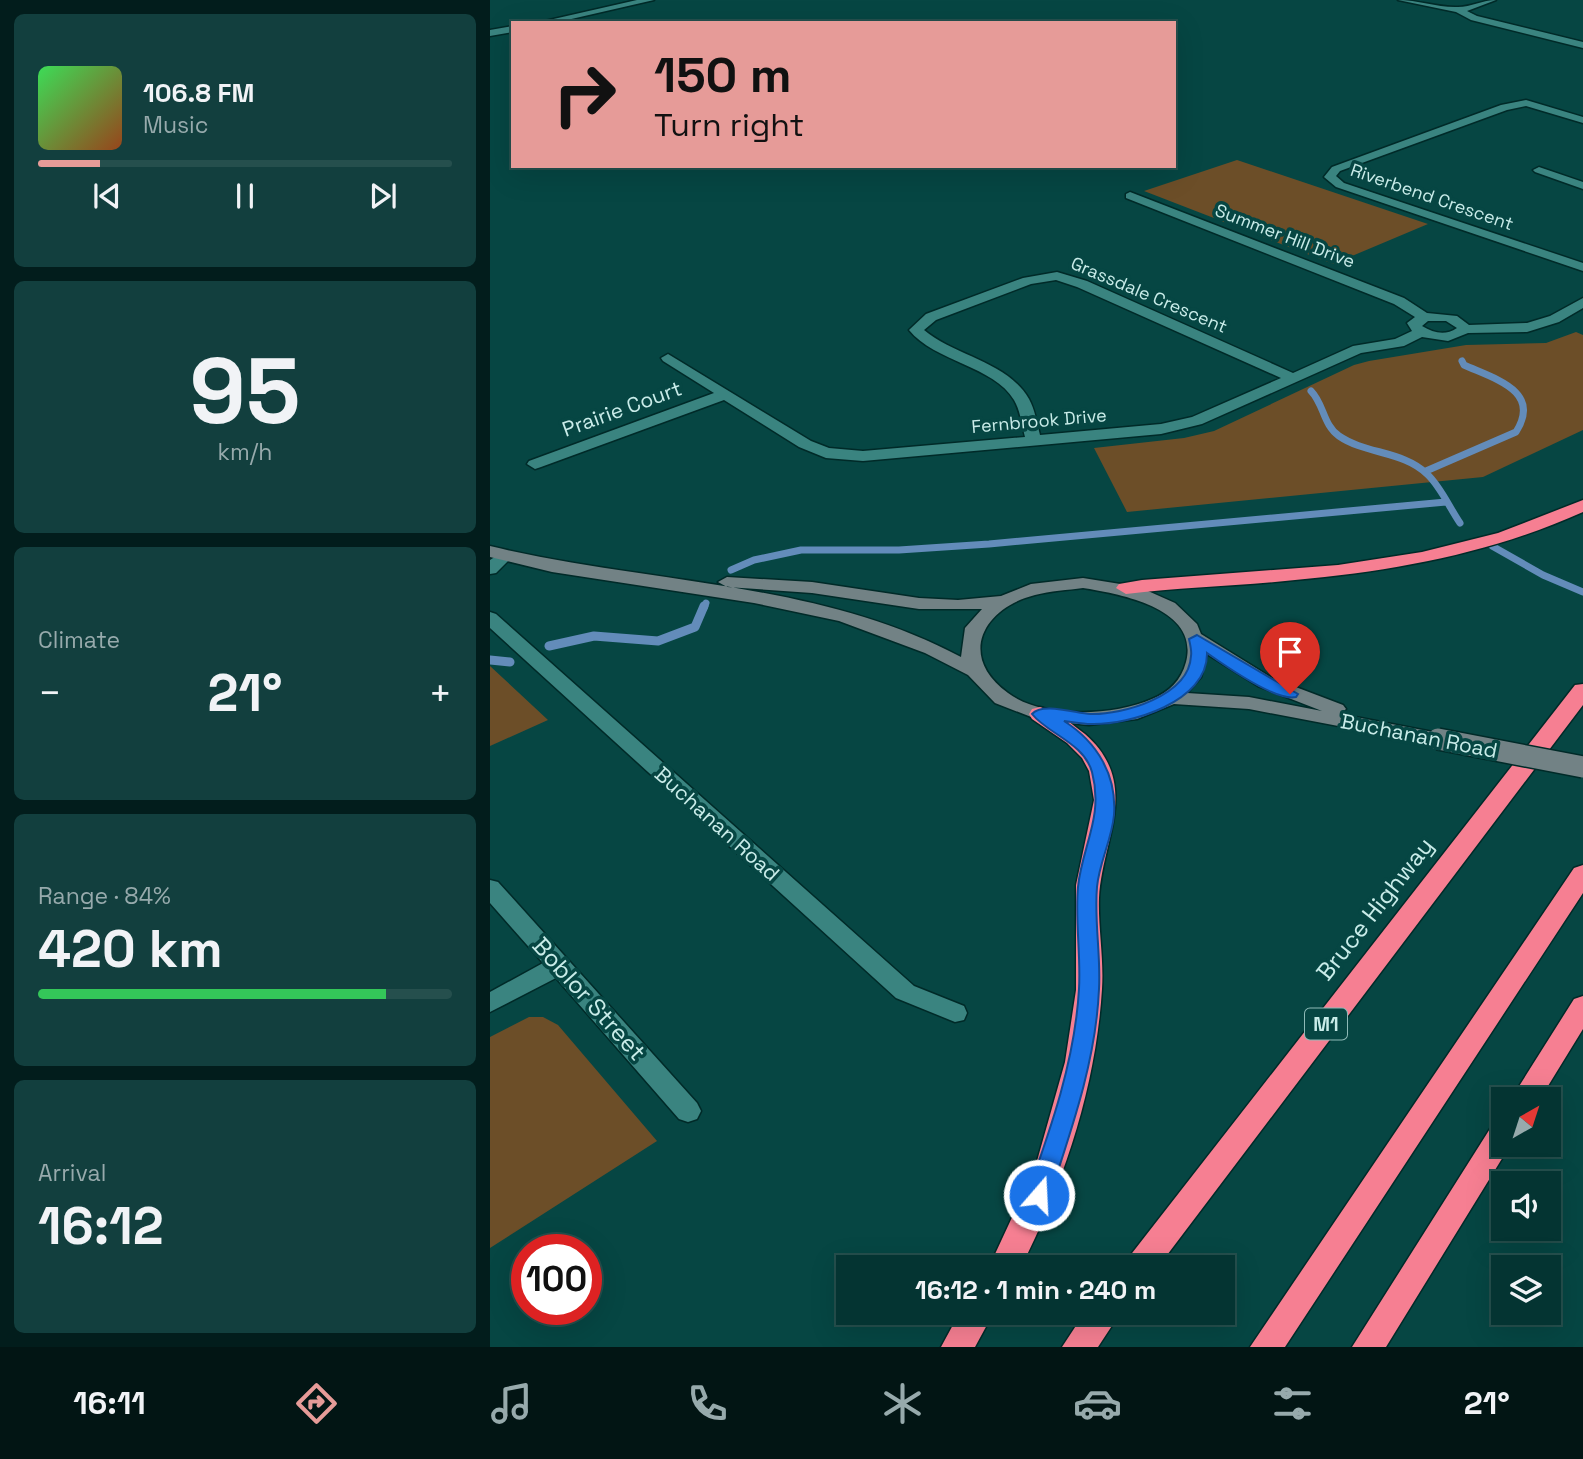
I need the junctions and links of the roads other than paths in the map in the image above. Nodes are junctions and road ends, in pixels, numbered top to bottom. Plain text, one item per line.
1 (650, 0) edge
2 (1402, 0) edge
3 (1492, 0) edge
4 (1459, 10) junction
5 (550, 21) edge
6 (511, 29) edge
7 (490, 33) edge
8 (1583, 45) edge
9 (1583, 120) edge
10 (1539, 170) dead end
11 (1583, 186) edge
12 (1130, 196) dead end
13 (1583, 267) edge
14 (1583, 302) edge
15 (1423, 324) junction
16 (1465, 329) junction
17 (668, 358) dead end
18 (1292, 377) junction
19 (725, 394) junction
20 (1034, 440) junction
21 (535, 464) dead end
22 (1583, 505) edge
23 (497, 553) edge
24 (490, 569) edge
25 (579, 571) junction
26 (1126, 589) junction
27 (1003, 601) junction
28 (490, 618) edge
29 (1197, 639) junction
30 (974, 671) junction
31 (1583, 690) edge
32 (1171, 698) junction
33 (1040, 714) junction
34 (1441, 735) junction
35 (1583, 757) edge
36 (1583, 767) edge
37 (1583, 874) edge
38 (490, 888) edge
39 (559, 965) junction
40 (490, 1003) edge
41 (1583, 1006) edge
42 (955, 1013) dead end
43 (1532, 1087) edge
44 (688, 1111) dead end
45 (1491, 1151) edge
46 (1010, 1255) edge
47 (1149, 1255) edge
48 (970, 1325) edge
49 (1095, 1325) edge
50 (957, 1347) edge
51 (1078, 1347) edge
52 (1266, 1347) edge
53 (1368, 1347) edge

1 - 5 street
2 - 4 street
3 - 4 street
4 - 8 street
6 - 7 street
9 - 13 street, Riverbend Crescent
10 - 11 street
12 - 15 street, Summer Hill Drive
14 - 16 street
15 - 16 street
15 - 16 street
15 - 18 street, Fernbrook Drive
17 - 19 street, Fernbrook Drive
18 - 20 street, Fernbrook Drive
18 - 20 street, Grassdale Crescent
19 - 20 street, Fernbrook Drive
19 - 21 street, Prairie Court
22 - 26 highway
23 - 24 street
23 - 25 main road
25 - 27 main road
25 - 30 main road
26 - 27 main road
26 - 29 main road
27 - 30 main road
28 - 42 street, Buchanan Road
29 - 32 main road
29 - 34 main road, Buchanan Road
30 - 33 main road
31 - 47 highway, Bruce Highway / M1
32 - 33 main road
32 - 34 main road, Buchanan Road
33 - 46 highway
34 - 35 main road, Buchanan Road
34 - 36 main road, Buchanan Road, bridge
37 - 52 highway
38 - 39 street, Boblor Street
39 - 40 street
39 - 44 street, Boblor Street
41 - 43 highway
45 - 53 highway
48 - 50 highway
49 - 51 highway

